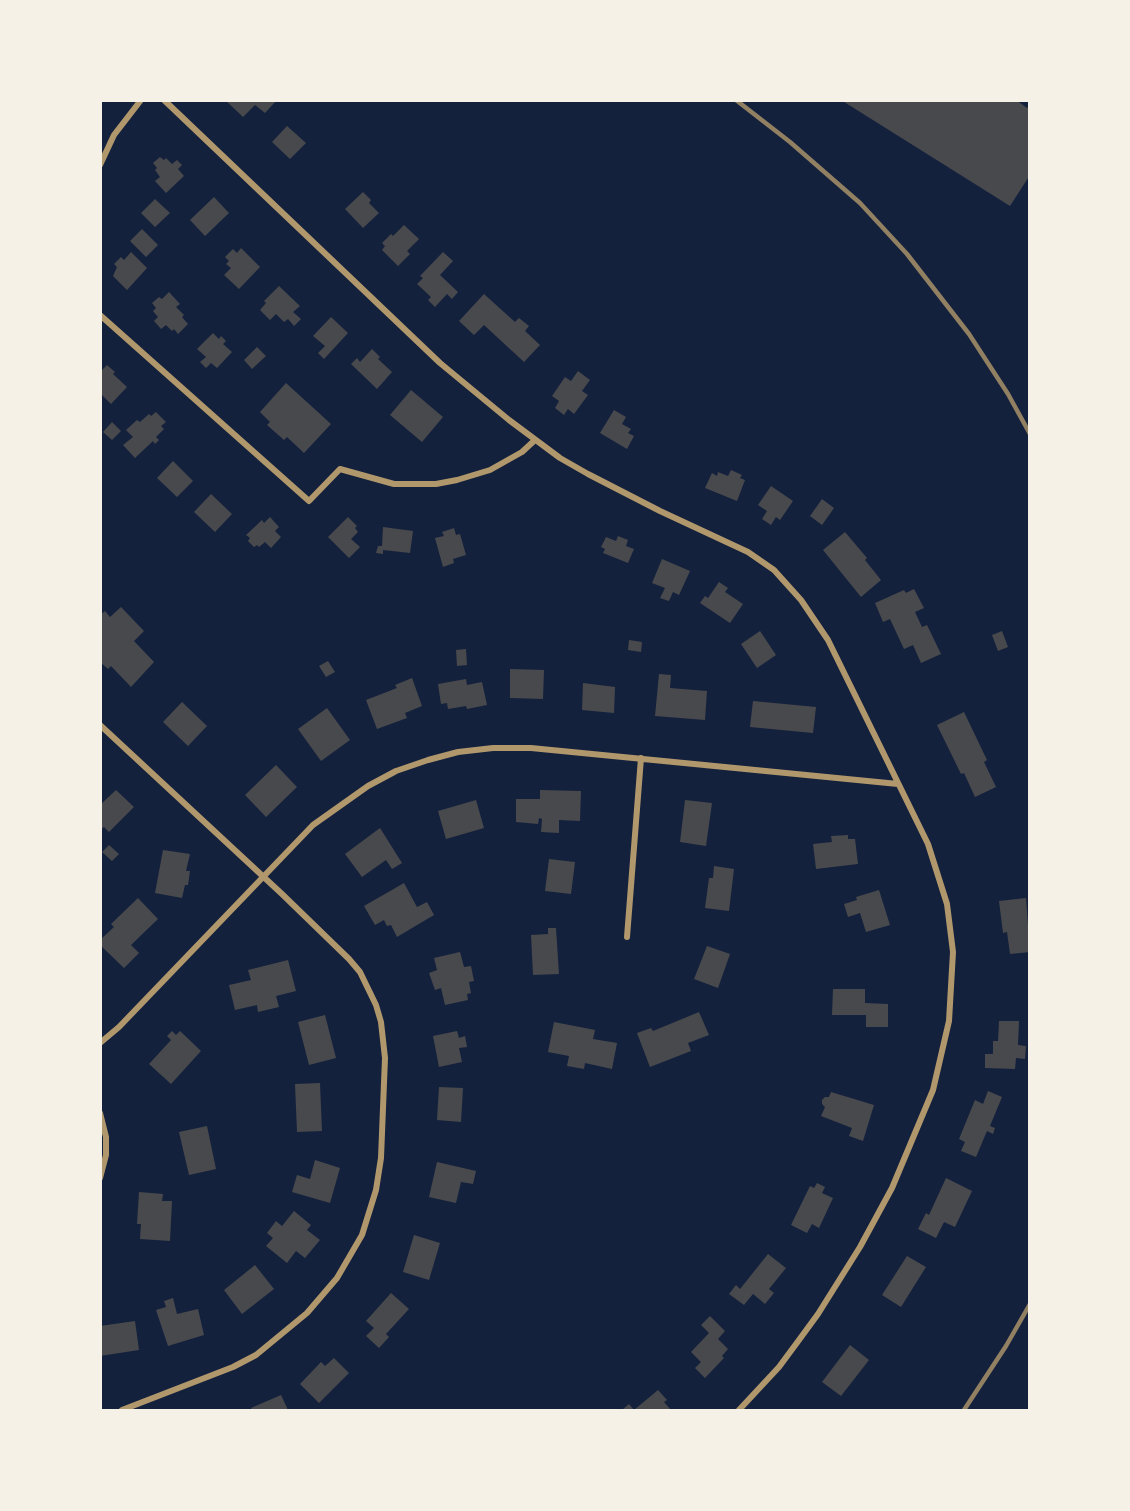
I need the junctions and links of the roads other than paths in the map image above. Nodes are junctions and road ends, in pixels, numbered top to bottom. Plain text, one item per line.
1 (141, 100) edge
2 (164, 100) edge
3 (100, 165) edge
4 (100, 315) edge
5 (535, 440) junction
6 (100, 725) edge
7 (641, 759) junction
8 (898, 784) junction
9 (263, 876) junction
10 (627, 937) dead end
11 (100, 1043) edge
12 (100, 1113) edge
13 (100, 1178) edge
14 (122, 1410) edge
15 (739, 1410) edge

1 - 3 street
2 - 5 street
4 - 5 street
5 - 8 street
6 - 9 street
7 - 8 street
7 - 9 street
7 - 10 street
8 - 15 street
9 - 11 street
9 - 14 street
12 - 13 street

